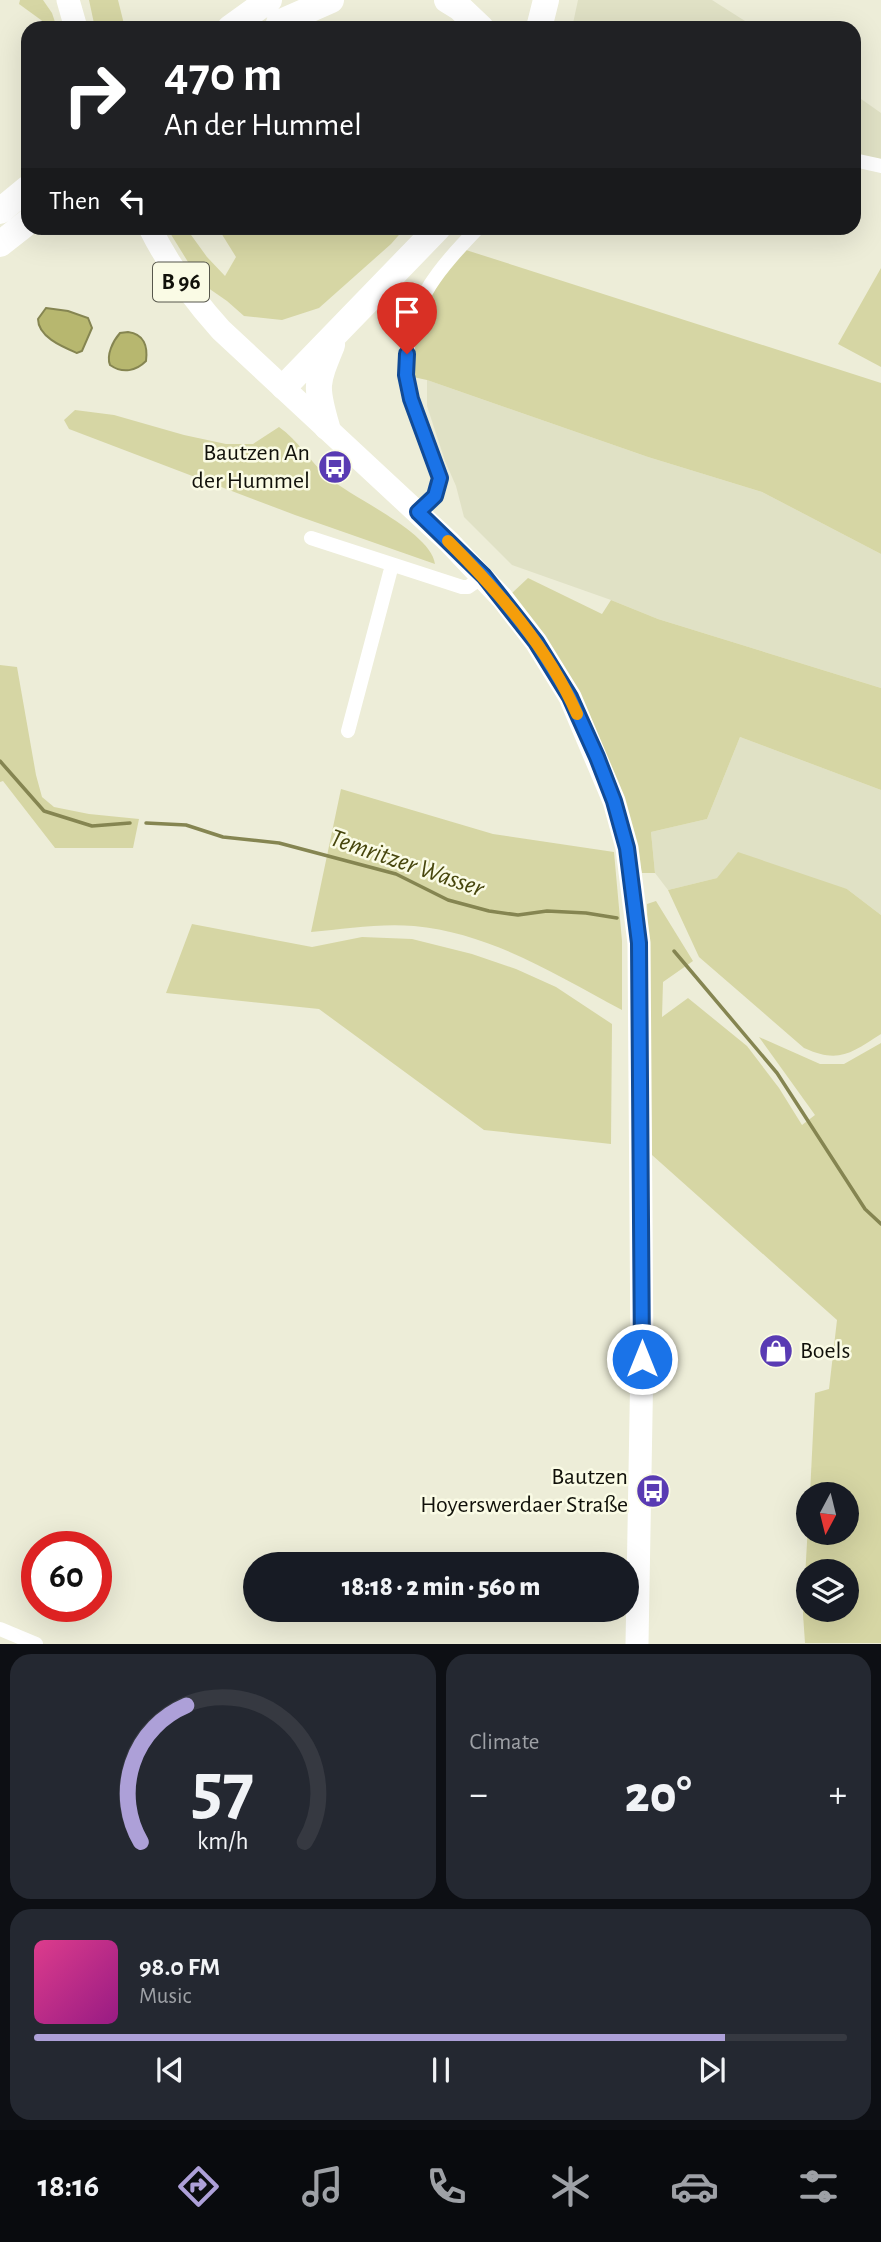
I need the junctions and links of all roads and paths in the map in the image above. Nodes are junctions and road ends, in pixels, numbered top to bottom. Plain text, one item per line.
1 (68, 0) edge
2 (312, 0) edge
3 (331, 0) edge
4 (447, 0) edge
5 (546, 0) edge
6 (273, 17) edge
7 (74, 21) edge
8 (474, 21) edge
9 (541, 21) edge
10 (861, 162) edge
11 (881, 166) edge
12 (21, 194) edge
13 (0, 211) edge
14 (21, 228) edge
15 (154, 235) edge
16 (431, 235) edge
17 (472, 235) edge
18 (0, 244) edge
19 (338, 332) junction
20 (284, 387) junction
21 (327, 427) junction
22 (418, 512) junction
23 (311, 538) dead end
24 (392, 565) junction
25 (484, 576) junction
26 (348, 731) dead end
27 (0, 1629) edge
28 (36, 1643) edge
29 (637, 1643) edge

1 - 7 main road
2 - 6 highway
3 - 6 highway
4 - 8 highway
5 - 9 highway
10 - 11 street
12 - 13 highway
14 - 18 highway
15 - 20 main road, B 96
16 - 19 highway
17 - 22 street
19 - 20 highway
19 - 21 highway
20 - 21 main road, B 96
21 - 22 main road, B 96
22 - 25 main road, B 96
23 - 24 street
24 - 25 street
24 - 26 street
25 - 29 main road, B 96
27 - 28 street

